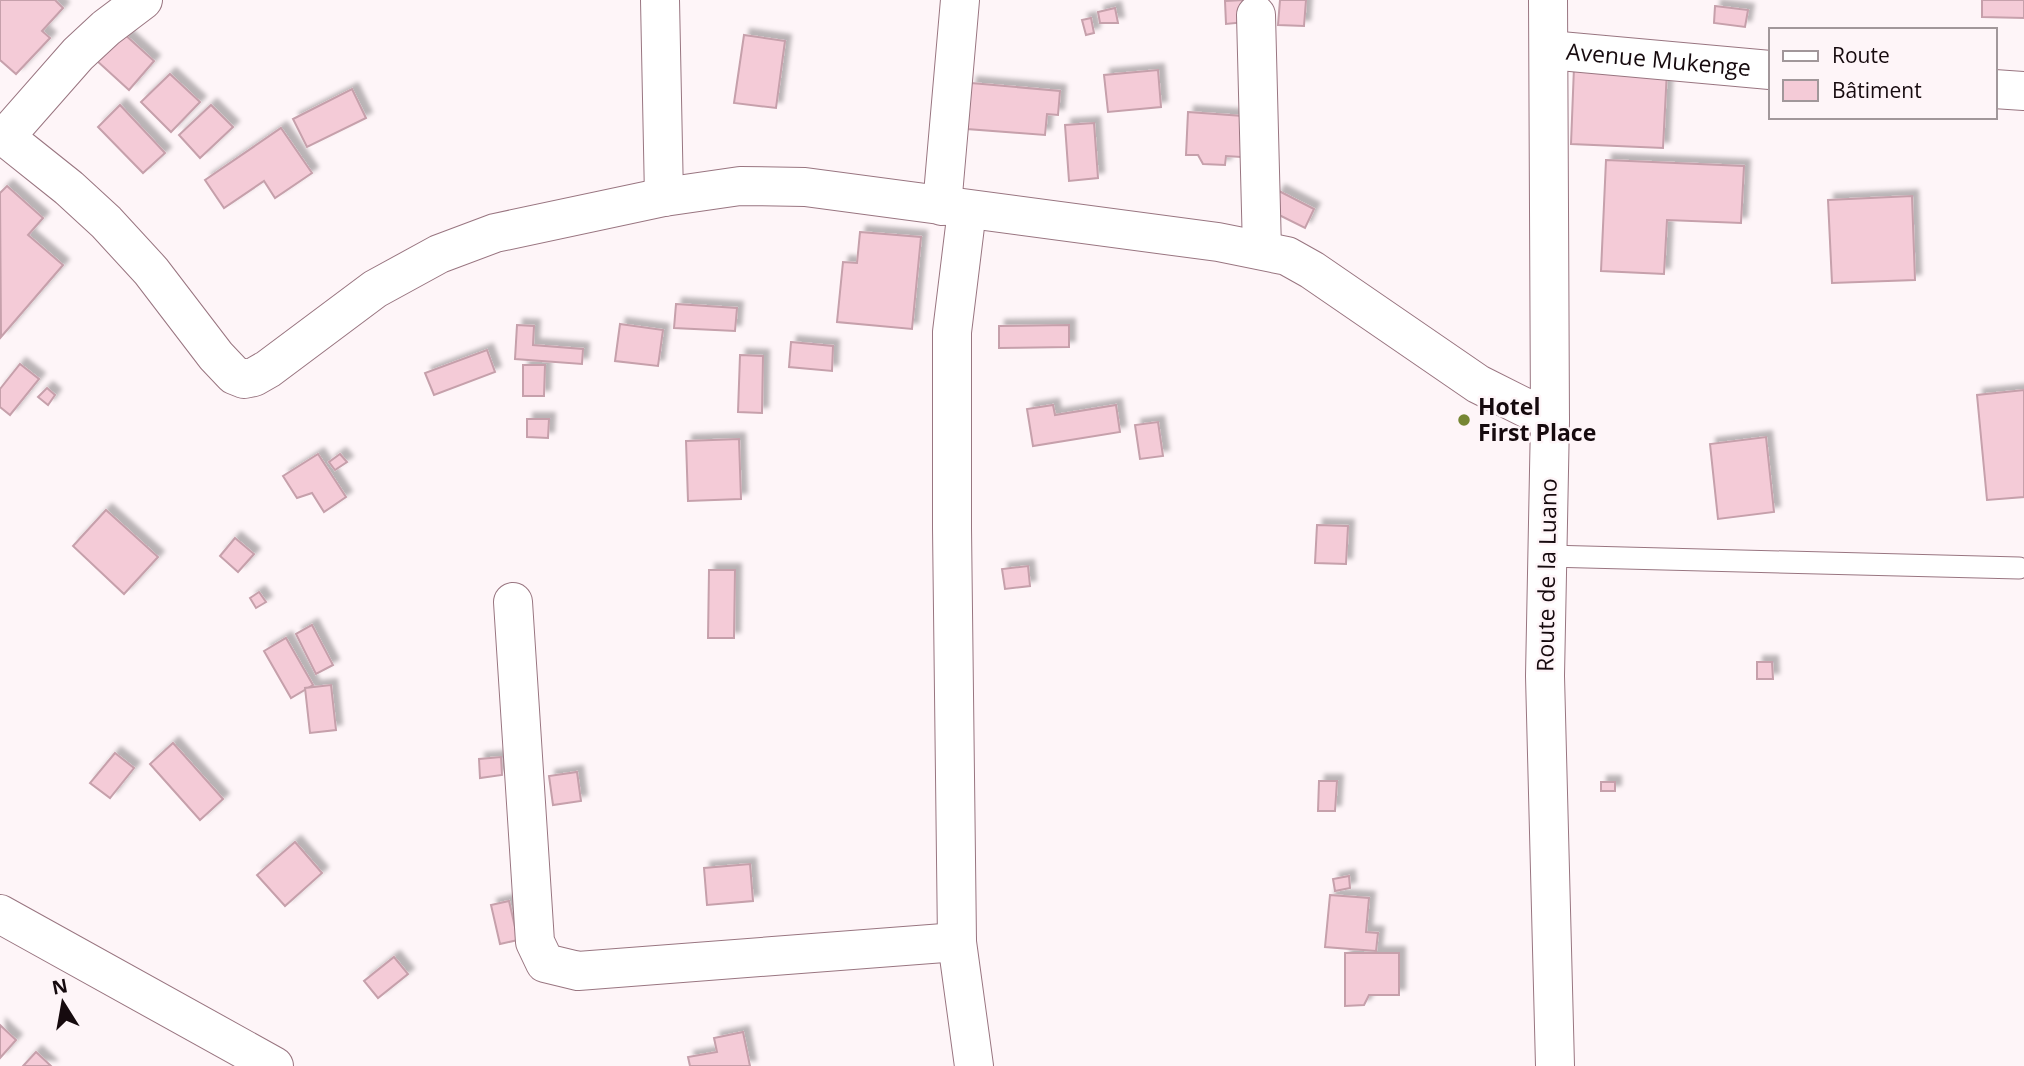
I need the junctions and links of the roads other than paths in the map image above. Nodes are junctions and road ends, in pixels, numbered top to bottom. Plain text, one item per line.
1 (143, 0) edge
2 (660, 0) edge
3 (960, 0) edge
4 (1548, 0) edge
5 (1256, 15) dead end
6 (1549, 50) junction
7 (1769, 70) edge
8 (1996, 89) edge
9 (2024, 91) edge
10 (2, 135) edge
11 (664, 197) junction
12 (954, 208) junction
13 (1262, 250) junction
14 (1550, 420) junction
15 (1547, 555) junction
16 (2019, 568) dead end
17 (513, 602) dead end
18 (0, 914) edge
19 (957, 942) junction
20 (274, 1066) edge
21 (974, 1066) edge
22 (1555, 1066) edge

1 - 10 street
2 - 11 street
3 - 12 street
4 - 6 street, Route de la Luano
5 - 13 street
6 - 7 street, Avenue Mukenge
6 - 14 street, Route de la Luano
8 - 9 street
10 - 11 street
11 - 12 street
12 - 13 street
12 - 19 street
13 - 14 street
14 - 15 street, Route de la Luano
15 - 16 lane
15 - 22 street, Route de la Luano
17 - 19 street
18 - 20 street
19 - 21 street

